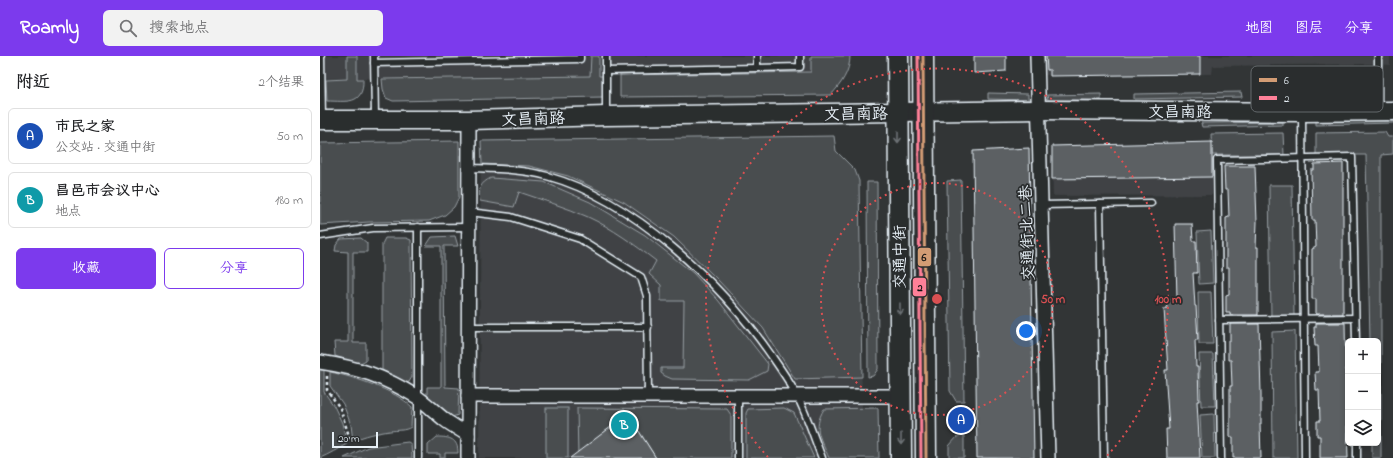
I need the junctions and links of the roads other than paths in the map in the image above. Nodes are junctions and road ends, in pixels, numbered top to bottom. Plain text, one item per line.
1 (321, 56) edge
2 (580, 56) edge
3 (606, 56) edge
4 (757, 56) edge
5 (800, 56) edge
6 (898, 56) edge
7 (923, 56) edge
8 (1037, 56) edge
9 (1378, 56) edge
10 (374, 59) edge
11 (454, 59) edge
12 (1379, 66) edge
13 (321, 68) edge
14 (757, 68) junction
15 (606, 71) junction
16 (1383, 90) edge
17 (1038, 110) junction
18 (1386, 111) edge
19 (1251, 112) edge
20 (1302, 112) edge
21 (898, 113) junction
22 (923, 113) junction
23 (606, 116) junction
24 (321, 120) edge
25 (375, 120) junction
26 (469, 120) junction
27 (1302, 158) junction
28 (469, 168) junction
29 (1151, 203) dead end
30 (1100, 204) junction
31 (1042, 205) junction
32 (469, 212) junction
33 (418, 227) junction
34 (470, 227) junction
35 (320, 236) edge
36 (1355, 318) junction
37 (1304, 319) junction
38 (1219, 320) junction
39 (469, 327) junction
40 (648, 327) junction
41 (1356, 338) edge
42 (323, 363) edge
43 (468, 396) junction
44 (648, 396) junction
45 (738, 396) junction
46 (797, 396) junction
47 (900, 396) junction
48 (418, 398) junction
49 (468, 435) junction
50 (1357, 446) edge
51 (418, 458) edge
52 (468, 458) edge
53 (738, 458) edge
54 (822, 458) edge
55 (901, 458) edge
56 (926, 458) edge
57 (1048, 458) edge
58 (1104, 458) edge
59 (1221, 458) edge
60 (1306, 458) edge
61 (1357, 458) edge

1 - 13 lane
2 - 11 lane
3 - 15 lane
4 - 14 lane
5 - 14 lane
6 - 21 main road, 交通中街
7 - 22 main road, 交通中街
8 - 17 street, 交通街北二巷
9 - 12 lane
10 - 11 lane
10 - 25 lane
13 - 24 lane
14 - 15 lane
15 - 23 lane
16 - 18 lane
17 - 19 street, 文昌南路
17 - 22 street, 文昌南路
17 - 31 street, 交通街北二巷
20 - 27 lane
21 - 22 street, 文昌南路
21 - 23 street, 文昌南路
21 -> 47 main road, 交通中街
22 - 56 main road, 交通中街
23 - 26 street, 文昌南路
24 - 25 street, 文昌南路
25 - 26 street, 文昌南路
26 - 28 street
27 - 36 lane
27 - 37 lane
27 - 38 lane
28 - 32 street
28 - 46 lane
29 - 30 lane
30 - 31 lane
30 - 58 lane
31 - 57 street, 交通街北二巷
32 - 34 street
32 - 40 lane
33 - 34 lane
33 - 35 lane
33 - 48 lane
34 - 39 street
36 - 37 lane
36 - 41 lane
37 - 38 lane
37 - 60 lane
38 - 59 lane
39 - 40 lane
39 - 43 street
40 - 44 lane
42 - 48 street
43 - 44 street
43 - 49 street
44 - 45 street
45 - 46 street
45 - 53 lane
46 - 47 street
46 - 54 lane
47 -> 55 main road, 交通中街
48 - 49 street
48 - 51 lane
49 - 52 street
50 - 61 lane

